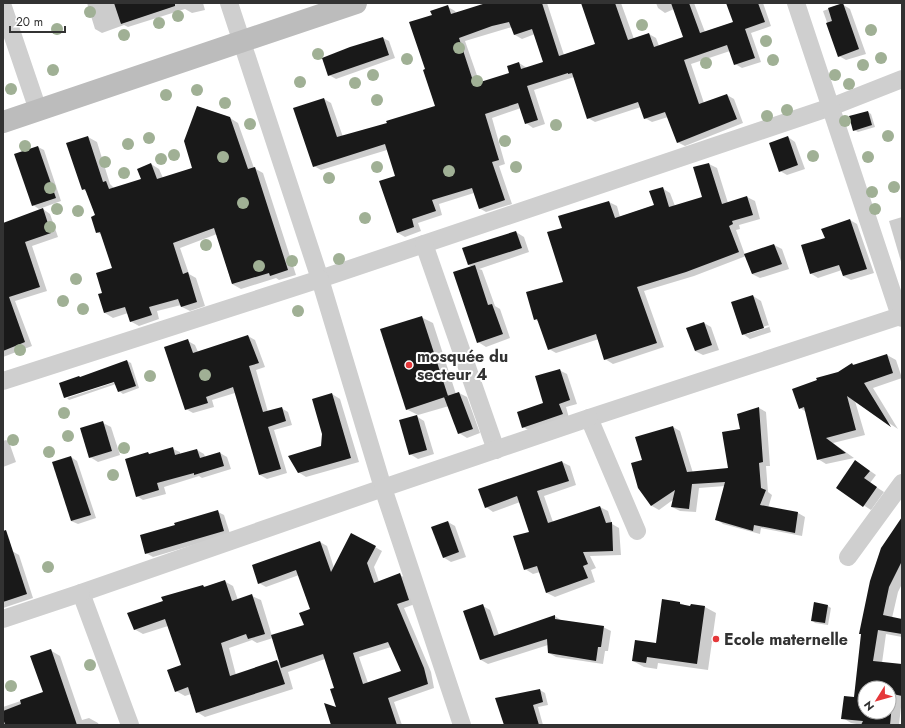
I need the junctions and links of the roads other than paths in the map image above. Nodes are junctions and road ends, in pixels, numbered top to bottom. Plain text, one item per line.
1 (228, 3) edge
2 (356, 3) edge
3 (796, 3) edge
4 (3, 7) edge
5 (242, 42) junction
6 (902, 79) edge
7 (831, 107) junction
8 (38, 110) junction
9 (3, 122) edge
10 (424, 244) junction
11 (320, 280) junction
12 (901, 317) edge
13 (3, 381) edge
14 (589, 418) junction
15 (496, 450) junction
16 (902, 483) edge
17 (383, 488) junction
18 (637, 531) dead end
19 (848, 557) dead end
20 (80, 593) junction
21 (3, 619) edge
22 (130, 725) edge
23 (462, 725) edge

1 - 5 street
2 - 5 street
3 - 7 street
4 - 8 street
5 - 8 street
5 - 11 street
6 - 7 street
7 - 10 street
7 - 12 street
8 - 9 street
10 - 11 street
10 - 15 street
11 - 13 street
11 - 17 street
12 - 14 street
14 - 15 street
14 - 18 street
15 - 17 street
16 - 19 street
17 - 20 street
17 - 23 street
20 - 21 street
20 - 22 street

